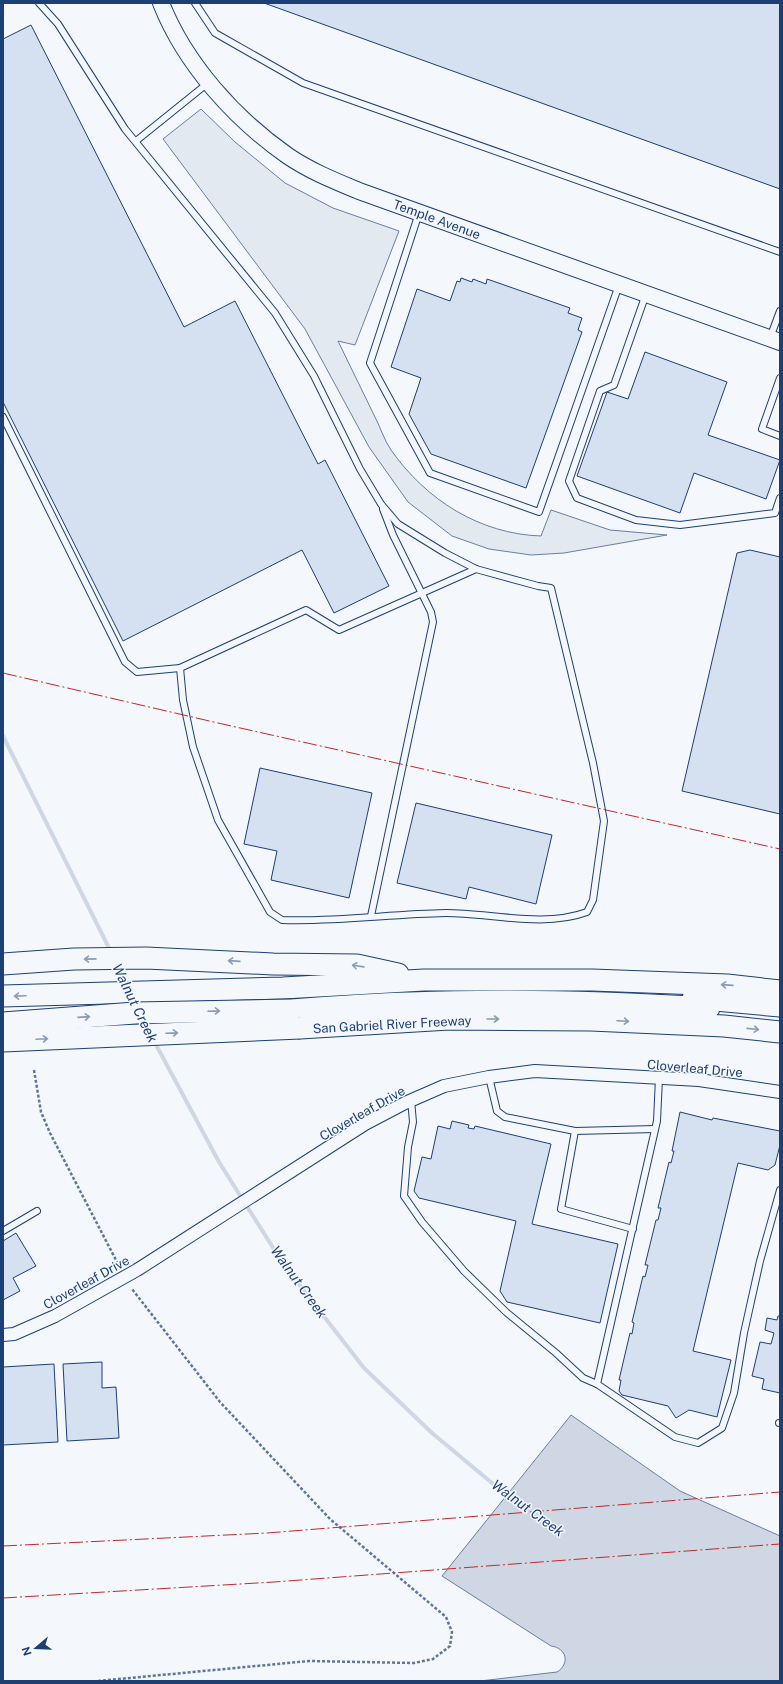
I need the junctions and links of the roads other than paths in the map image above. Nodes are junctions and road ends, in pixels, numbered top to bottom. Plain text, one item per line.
1 (39, 3) edge
2 (161, 3) edge
3 (195, 3) edge
4 (209, 82) junction
5 (136, 141) junction
6 (419, 213) junction
7 (780, 252) edge
8 (619, 285) junction
9 (646, 294) junction
10 (780, 311) edge
11 (775, 340) edge
12 (780, 378) edge
13 (3, 417) edge
14 (780, 436) edge
15 (780, 498) edge
16 (382, 504) junction
17 (476, 569) junction
18 (421, 594) junction
19 (180, 668) junction
20 (370, 916) junction
21 (3, 964) edge
22 (424, 980) junction
23 (286, 988) junction
24 (780, 990) edge
25 (3, 996) edge
26 (780, 1006) edge
27 (780, 1013) edge
28 (296, 1019) junction
29 (3, 1023) edge
30 (780, 1032) edge
31 (3, 1041) edge
32 (489, 1077) junction
33 (659, 1078) junction
34 (780, 1092) edge
35 (411, 1100) junction
36 (655, 1129) junction
37 (575, 1131) junction
38 (780, 1190) edge
39 (37, 1211) dead end
40 (632, 1229) junction
41 (3, 1231) edge
42 (3, 1334) edge
43 (597, 1384) junction

1 - 5 lane
2 - 4 main road, Temple Avenue
3 - 7 lane
4 - 5 lane
4 - 6 main road, Temple Avenue
5 - 16 lane
6 - 8 main road, Temple Avenue
6 - 8 lane
8 - 9 main road, Temple Avenue
9 - 11 main road, Temple Avenue
9 - 15 lane
10 - 11 lane
12 - 14 lane
13 - 19 lane
16 - 17 lane
16 - 18 lane
17 - 18 lane
17 - 20 lane
18 - 19 lane
18 - 20 lane
19 - 20 lane
22 -> 21 highway
22 - 23 highway
24 -> 22 highway
23 -> 25 highway
23 - 26 highway
27 - 28 highway
29 -> 28 highway, bridge
28 -> 30 highway, San Gabriel River Freeway
31 -> 28 highway, San Gabriel River Freeway, bridge
32 - 33 street, Cloverleaf Drive
32 - 35 street, Cloverleaf Drive
32 - 37 lane
33 - 34 street, Cloverleaf Drive
33 - 36 lane
35 - 42 street, Cloverleaf Drive
35 - 43 lane
36 - 37 lane
36 - 40 lane
37 - 40 lane
38 - 43 lane
39 - 41 lane
40 - 43 lane

